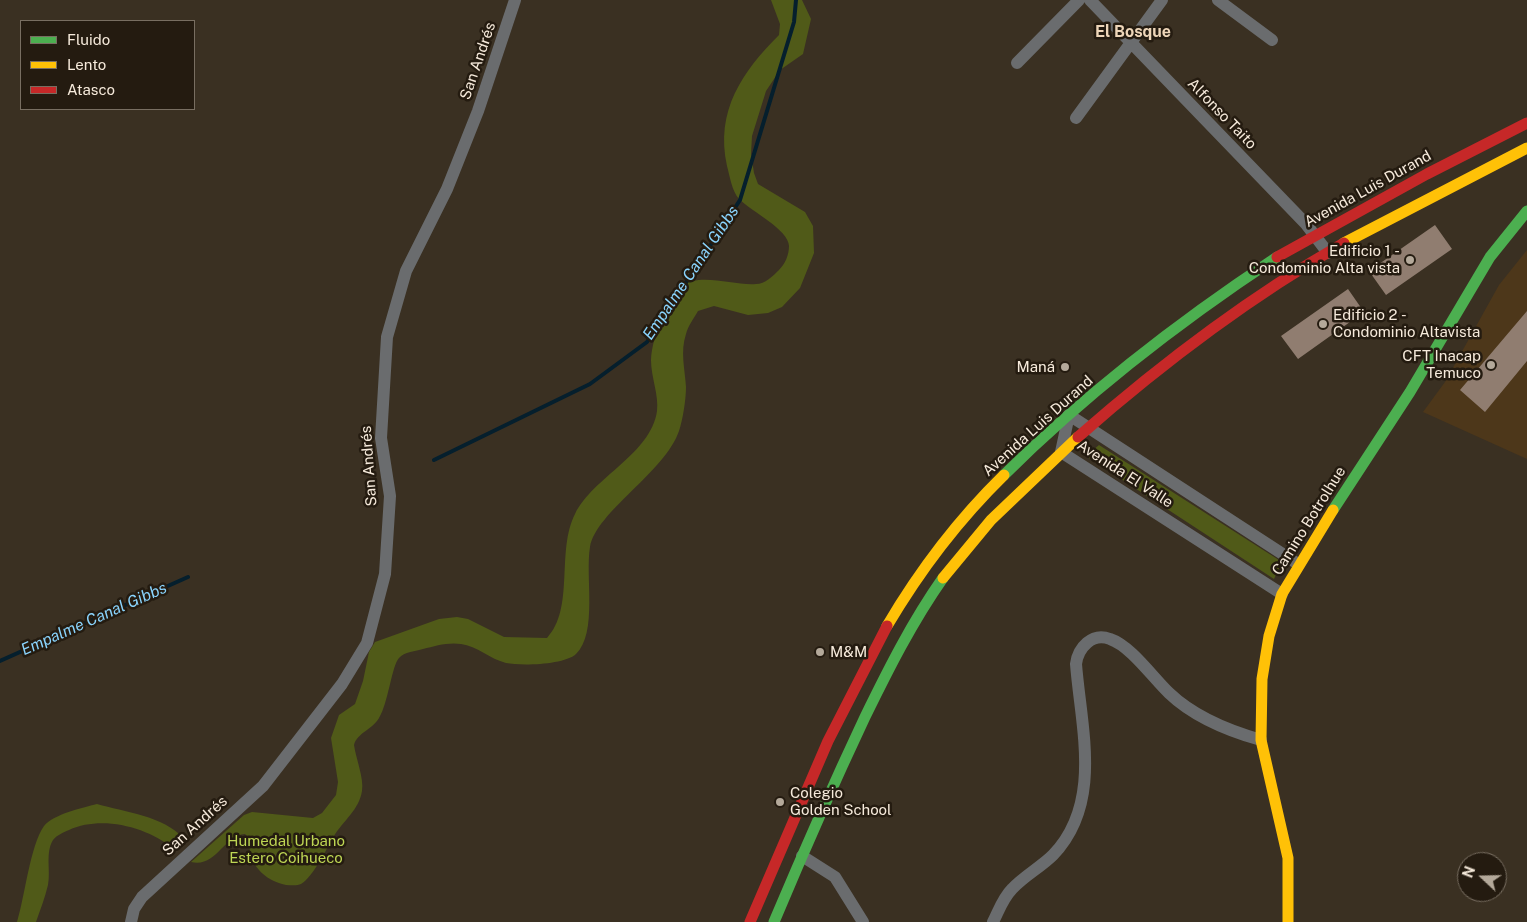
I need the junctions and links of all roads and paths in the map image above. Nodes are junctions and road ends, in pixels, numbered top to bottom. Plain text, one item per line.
1 (515, 0) edge
2 (1079, 0) edge
3 (1090, 0) edge
4 (1162, 0) edge
5 (1218, 0) edge
6 (1272, 40) dead end
7 (1131, 43) junction
8 (1017, 63) dead end
9 (1076, 118) dead end
10 (1527, 123) edge
11 (1527, 148) edge
12 (1527, 211) edge
13 (1316, 234) junction
14 (1328, 253) junction
15 (1069, 415) junction
16 (1089, 428) junction
17 (1061, 452) junction
18 (1298, 564) junction
19 (1282, 594) junction
20 (1260, 740) junction
21 (802, 856) junction
22 (131, 922) edge
23 (750, 922) edge
24 (774, 922) edge
25 (863, 922) edge
26 (993, 922) edge
27 (1288, 922) edge

1 - 22 street, San Andrés
2 - 8 street
3 - 7 street, Alfonso Taito
4 - 7 street
5 - 6 street
7 - 9 street
7 - 13 street, Alfonso Taito
10 - 13 street, Avenida Luis Durand
11 - 14 street
12 - 18 street, Camino Botrolhue
13 - 14 street, Alfonso Taito
13 - 15 street, Avenida Luis Durand
14 - 16 street
15 - 16 street, Avenida El Valle
15 - 17 street, Avenida El Valle
15 - 23 street, Avenida Luis Durand
16 - 17 street
16 - 18 street, Avenida El Valle
17 - 19 street, Avenida El Valle
17 - 21 street
18 - 19 street, Camino Botrolhue
19 - 20 street, Camino Botrolhue
20 - 26 street
20 - 27 street, Camino Botrolhue
21 - 24 street
21 - 25 street

